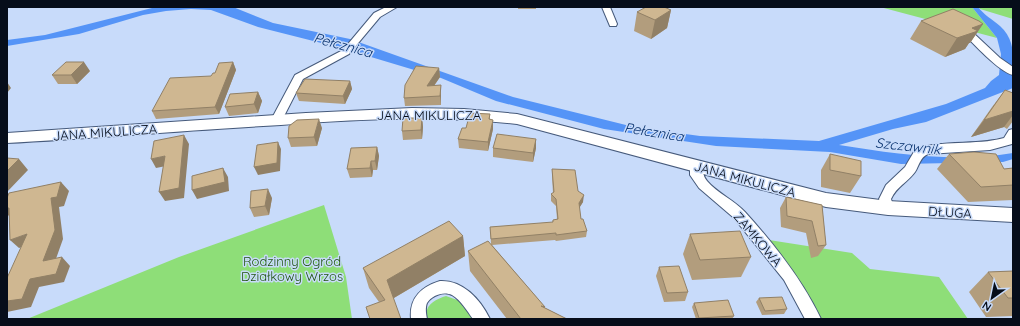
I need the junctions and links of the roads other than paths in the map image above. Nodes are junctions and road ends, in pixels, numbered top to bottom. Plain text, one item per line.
1 (393, 7) edge
2 (606, 7) edge
3 (613, 24) dead end
4 (965, 30) edge
5 (1013, 72) edge
6 (277, 120) junction
7 (1013, 134) edge
8 (7, 138) edge
9 (696, 167) junction
10 (888, 208) junction
11 (1013, 215) edge
12 (419, 319) edge
13 (482, 319) edge
14 (813, 319) edge

1 - 6 street
2 - 3 street
4 - 5 street
6 - 8 street, JANA MIKULICZA
6 - 9 street, JANA MIKULICZA
7 - 10 street
9 - 10 street, JANA MIKULICZA
9 - 14 street, ZAMKOWA
10 - 11 street, DŁUGA
12 - 13 street

